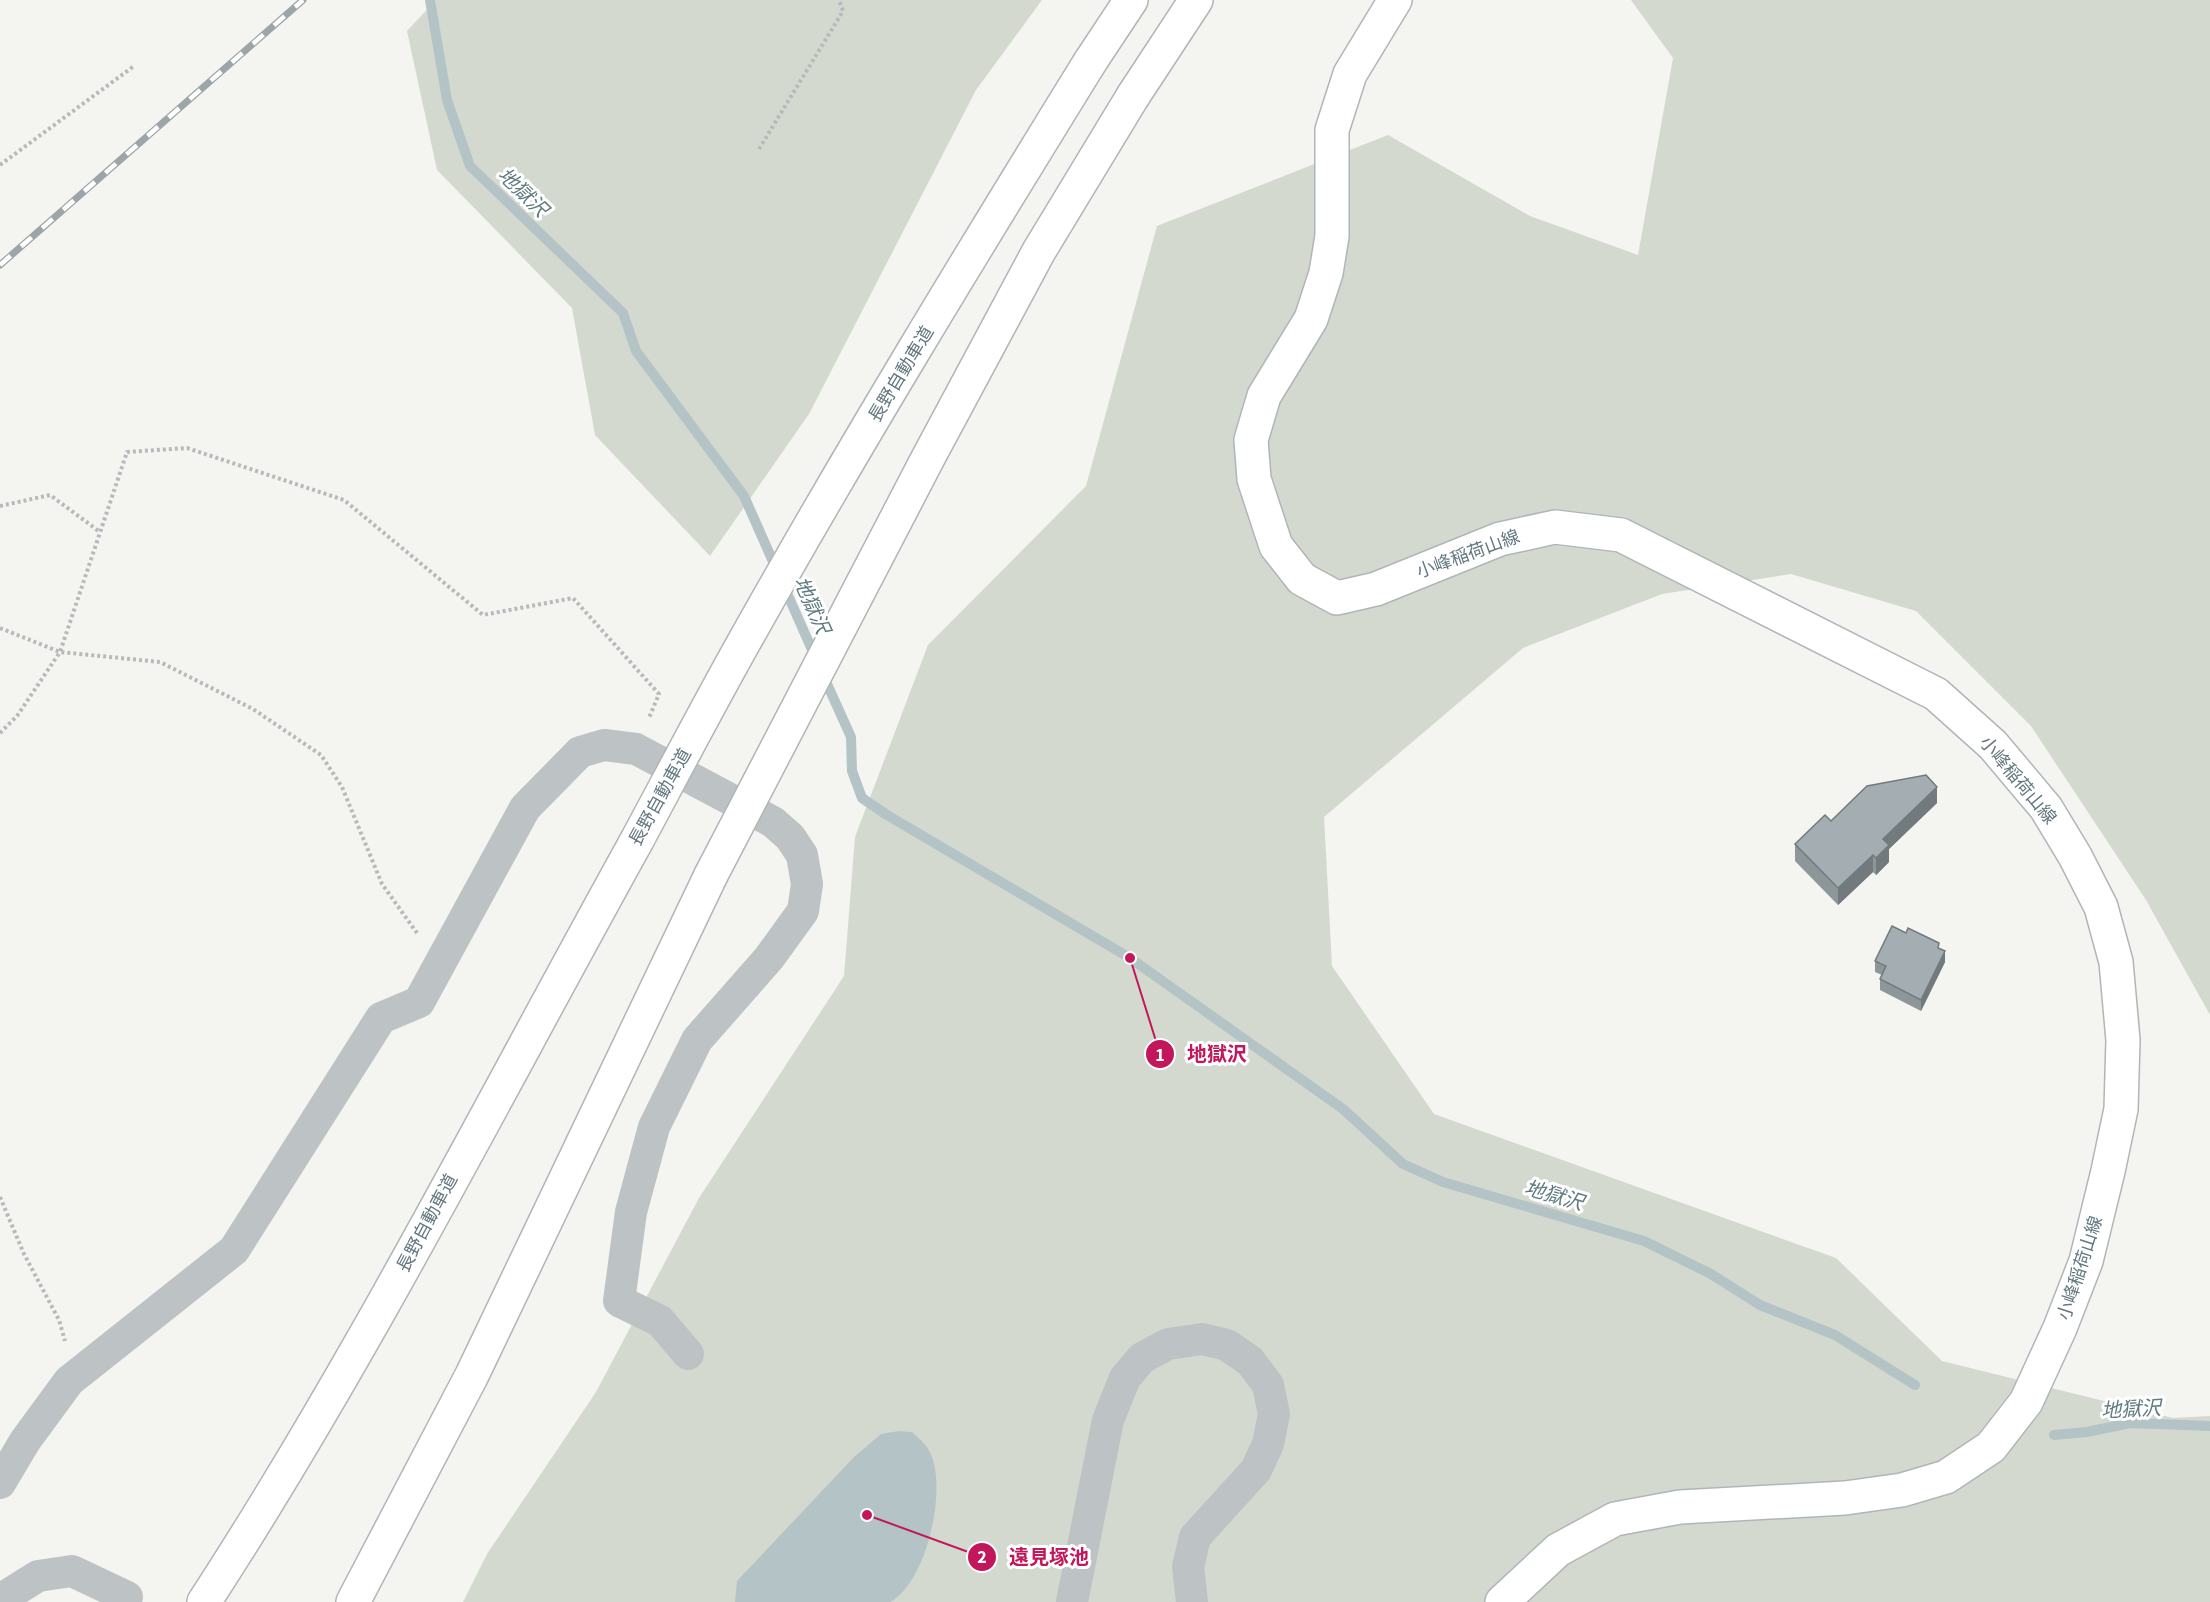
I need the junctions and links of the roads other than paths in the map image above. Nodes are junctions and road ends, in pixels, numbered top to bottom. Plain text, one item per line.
1 (1131, 0) edge
2 (1196, 0) edge
3 (1395, 0) edge
4 (688, 1354) dead end
5 (0, 1483) edge
6 (127, 1597) dead end
7 (0, 1600) edge
8 (204, 1602) edge
9 (353, 1602) edge
10 (1072, 1602) edge
11 (1192, 1602) edge
12 (1502, 1602) edge

1 - 8 main road, 長野自動車道, bridge
2 - 9 main road, bridge
3 - 12 main road, 小峰稲荷山線
4 - 5 street
6 - 7 street
10 - 11 street

